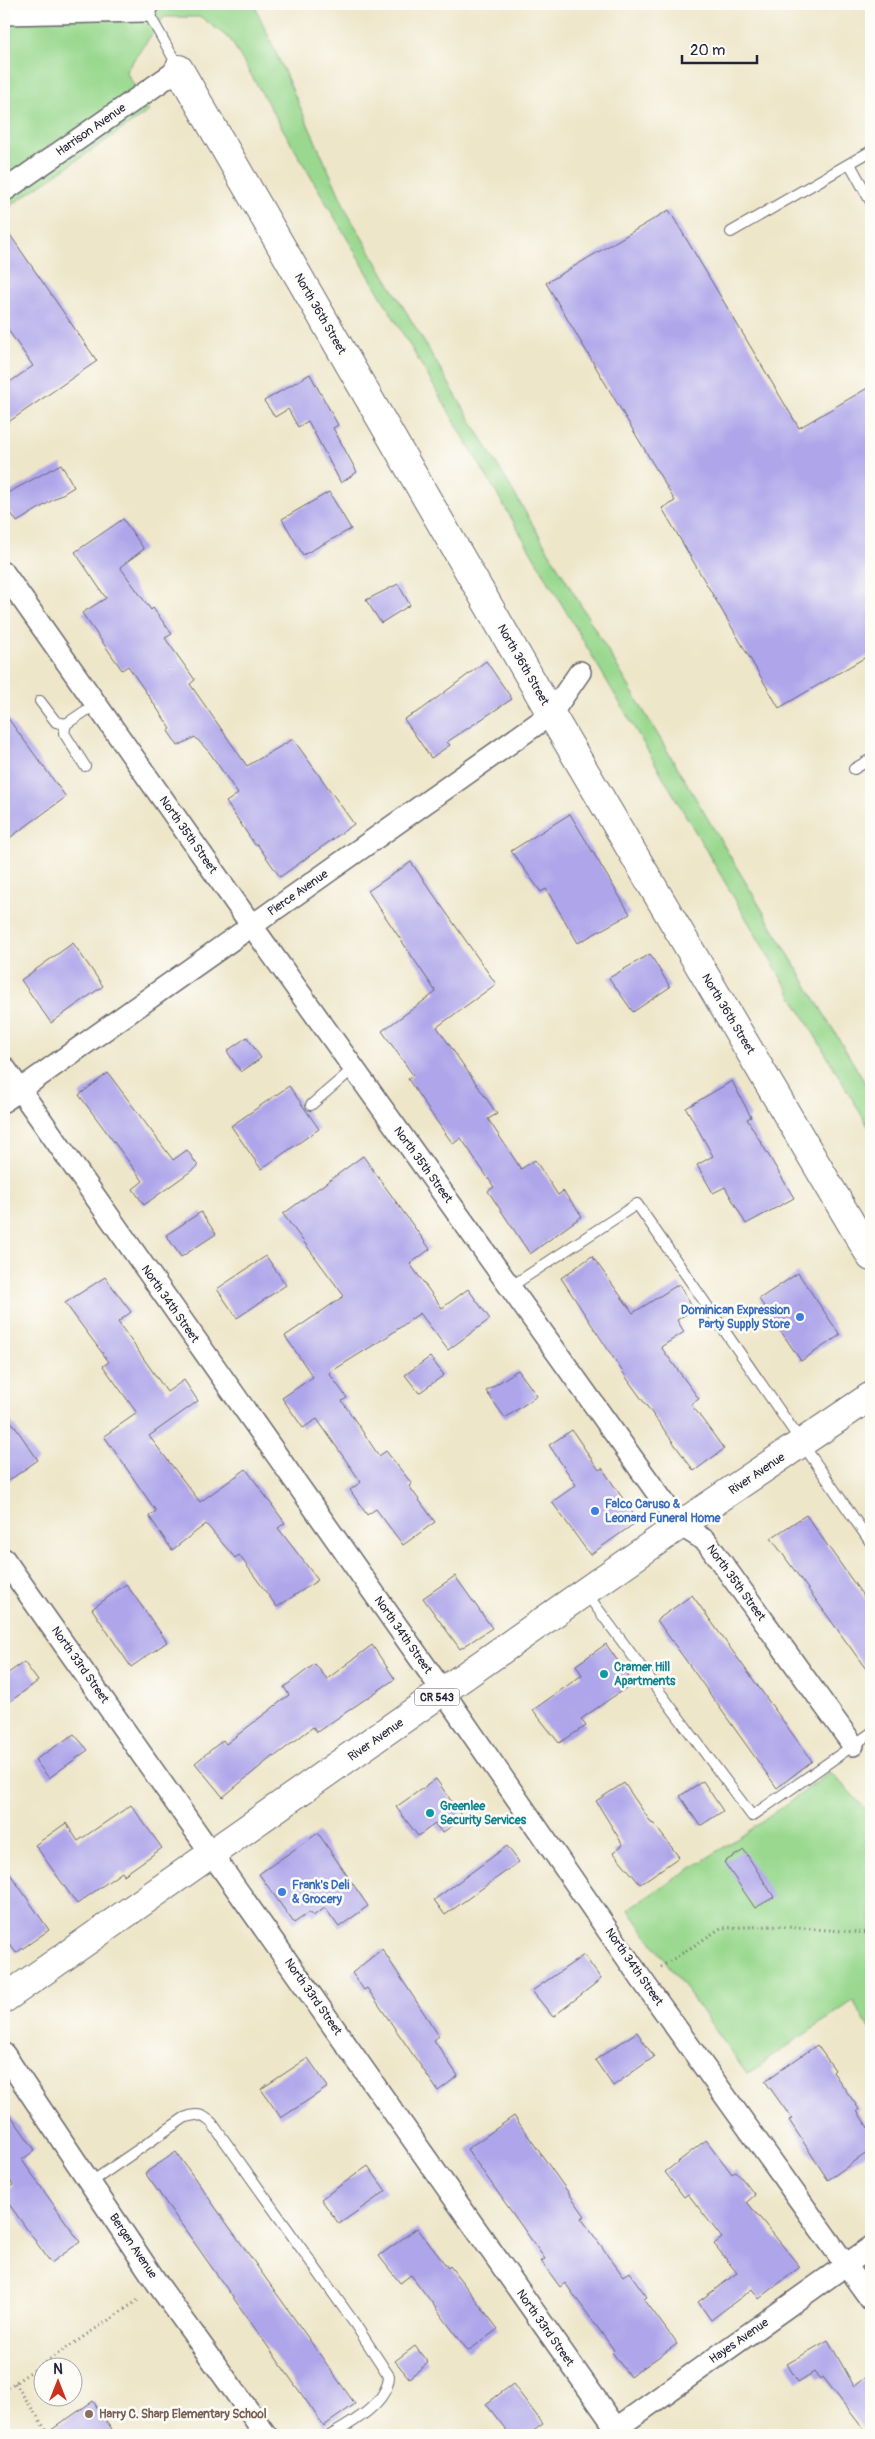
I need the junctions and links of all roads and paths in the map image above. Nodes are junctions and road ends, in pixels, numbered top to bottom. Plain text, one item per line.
1 (145, 7) edge
2 (4, 14) edge
3 (179, 69) junction
4 (871, 151) edge
5 (850, 164) junction
6 (4, 191) edge
7 (871, 202) edge
8 (732, 232) dead end
9 (4, 573) edge
10 (580, 672) dead end
11 (40, 701) dead end
12 (96, 704) junction
13 (551, 714) junction
14 (66, 724) junction
15 (871, 759) edge
16 (85, 766) dead end
17 (854, 769) dead end
18 (252, 926) junction
19 (4, 1067) edge
20 (354, 1068) junction
21 (12, 1096) edge
22 (311, 1104) dead end
23 (871, 1257) edge
24 (510, 1287) junction
25 (871, 1396) edge
26 (801, 1444) junction
27 (680, 1525) junction
28 (871, 1542) edge
29 (4, 1559) edge
30 (586, 1592) junction
31 (444, 1693) junction
32 (871, 1733) edge
33 (852, 1745) junction
34 (213, 1853) junction
35 (871, 1933) edge
36 (642, 1980) junction
37 (4, 1999) edge
38 (4, 2054) edge
39 (90, 2182) junction
40 (871, 2247) edge
41 (847, 2265) junction
42 (159, 2286) junction
43 (871, 2300) edge
44 (15, 2383) junction
45 (4, 2390) edge
46 (48, 2433) dead end
47 (614, 2433) edge
48 (266, 2435) edge
49 (331, 2435) edge

1 - 2 street
1 - 3 lane
3 - 6 street, Harrison Avenue
3 - 13 street, North 36th Street
4 - 5 lane
5 - 7 lane
5 - 8 lane
9 - 12 street, North 35th Street
10 - 13 street, Pierce Avenue
11 - 14 lane
12 - 14 lane
12 - 18 street, North 35th Street
13 - 18 street, Pierce Avenue
13 - 23 street, North 36th Street
14 - 16 lane
15 - 17 lane
18 - 20 street, North 35th Street
18 - 21 street, Pierce Avenue
19 - 21 street, North 34th Street
20 - 22 lane
20 - 24 street, North 35th Street
21 - 31 street, North 34th Street
24 - 26 lane
24 - 27 street, North 35th Street
25 - 26 street, River Avenue / CR 543
26 - 27 street, River Avenue / CR 543
26 - 28 lane
27 - 30 street, River Avenue / CR 543
27 - 33 street, North 35th Street
29 - 34 street, North 33rd Street
30 - 31 street, River Avenue / CR 543
30 - 33 lane
31 - 34 street, River Avenue / CR 543
31 - 36 street, North 34th Street
32 - 33 lane
34 - 37 street, River Avenue / CR 543
34 - 47 street, North 33rd Street
35 - 36 path
36 - 41 street, North 34th Street
38 - 39 street, Bergen Avenue
39 - 42 street, Bergen Avenue
39 - 49 lane
40 - 41 street, Hayes Avenue
41 - 43 street, North 34th Street
41 - 47 street, Hayes Avenue
42 - 44 path
42 - 48 street, Bergen Avenue
44 - 45 path
44 - 46 path

